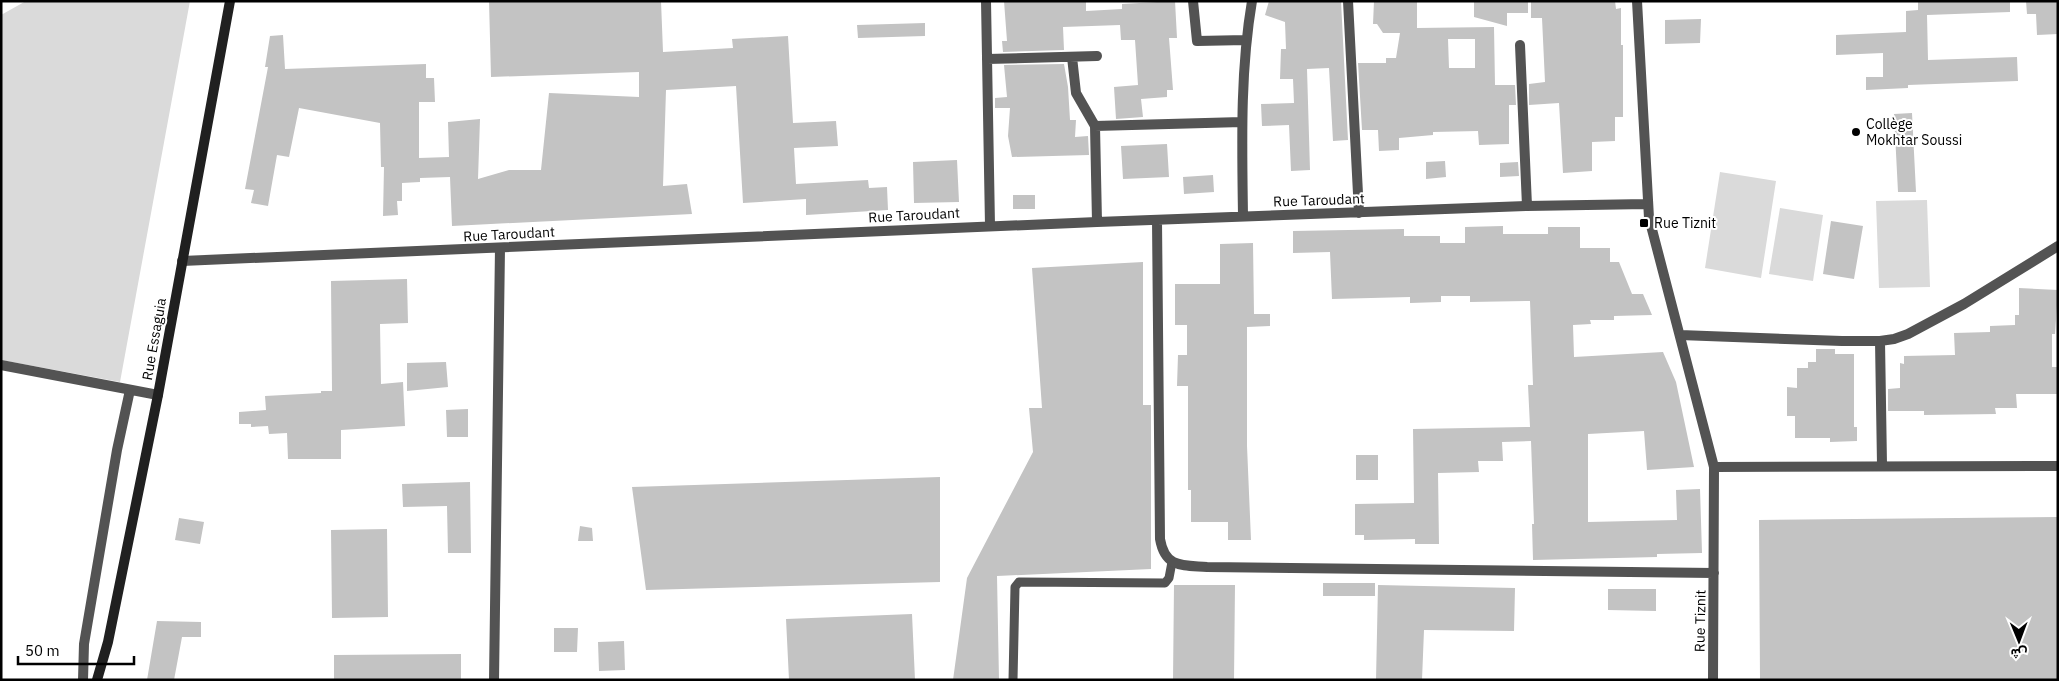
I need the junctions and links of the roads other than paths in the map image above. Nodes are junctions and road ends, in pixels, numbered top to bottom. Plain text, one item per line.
1 (230, 1) edge
2 (986, 1) edge
3 (1193, 1) edge
4 (1252, 1) edge
5 (1348, 1) edge
6 (1637, 1) edge
7 (1246, 40) junction
8 (1520, 45) dead end
9 (1072, 56) junction
10 (1097, 56) dead end
11 (987, 58) junction
12 (1242, 122) junction
13 (1095, 126) junction
14 (1648, 204) junction
15 (1527, 206) junction
16 (1359, 213) junction
17 (1243, 216) junction
18 (1157, 220) junction
19 (1098, 222) junction
20 (990, 226) junction
21 (2058, 246) edge
22 (500, 248) junction
23 (182, 261) junction
24 (1680, 335) junction
25 (1880, 341) junction
26 (1, 365) edge
27 (130, 390) junction
28 (158, 395) junction
29 (1882, 465) junction
30 (2058, 466) edge
31 (1714, 467) junction
32 (1172, 562) junction
33 (1714, 573) junction
34 (82, 680) edge
35 (98, 680) edge
36 (494, 680) edge
37 (1013, 680) edge
38 (1712, 680) edge

1 - 23 street, Rue Essaguia
2 - 11 street
3 - 7 street
4 - 7 street
5 - 16 street
6 - 14 street, Rue Tiznit
7 - 12 street
8 - 15 street
9 - 10 street
9 - 11 street
9 - 13 street
11 - 20 street
12 - 13 street
12 - 17 street
13 - 19 street
14 - 15 street, Rue Taroudant
14 - 24 street, Rue Tiznit
15 - 16 street, Rue Taroudant
16 - 17 street, Rue Taroudant
17 - 18 street, Rue Taroudant
18 - 19 street, Rue Taroudant
18 - 32 street
19 - 20 street, Rue Taroudant
20 - 22 street, Rue Taroudant
21 - 25 street
22 - 23 street, Rue Taroudant
22 - 36 street
23 - 28 street, Rue Essaguia
24 - 25 street
24 - 31 street, Rue Tiznit
25 - 29 street
26 - 27 street
27 - 28 street
27 - 34 street, Rue Essaguia
28 - 35 street, Rue Essaguia
29 - 30 street
29 - 31 street
31 - 33 street, Rue Tiznit
32 - 33 street
32 - 37 lane
33 - 38 street, Rue Tiznit

